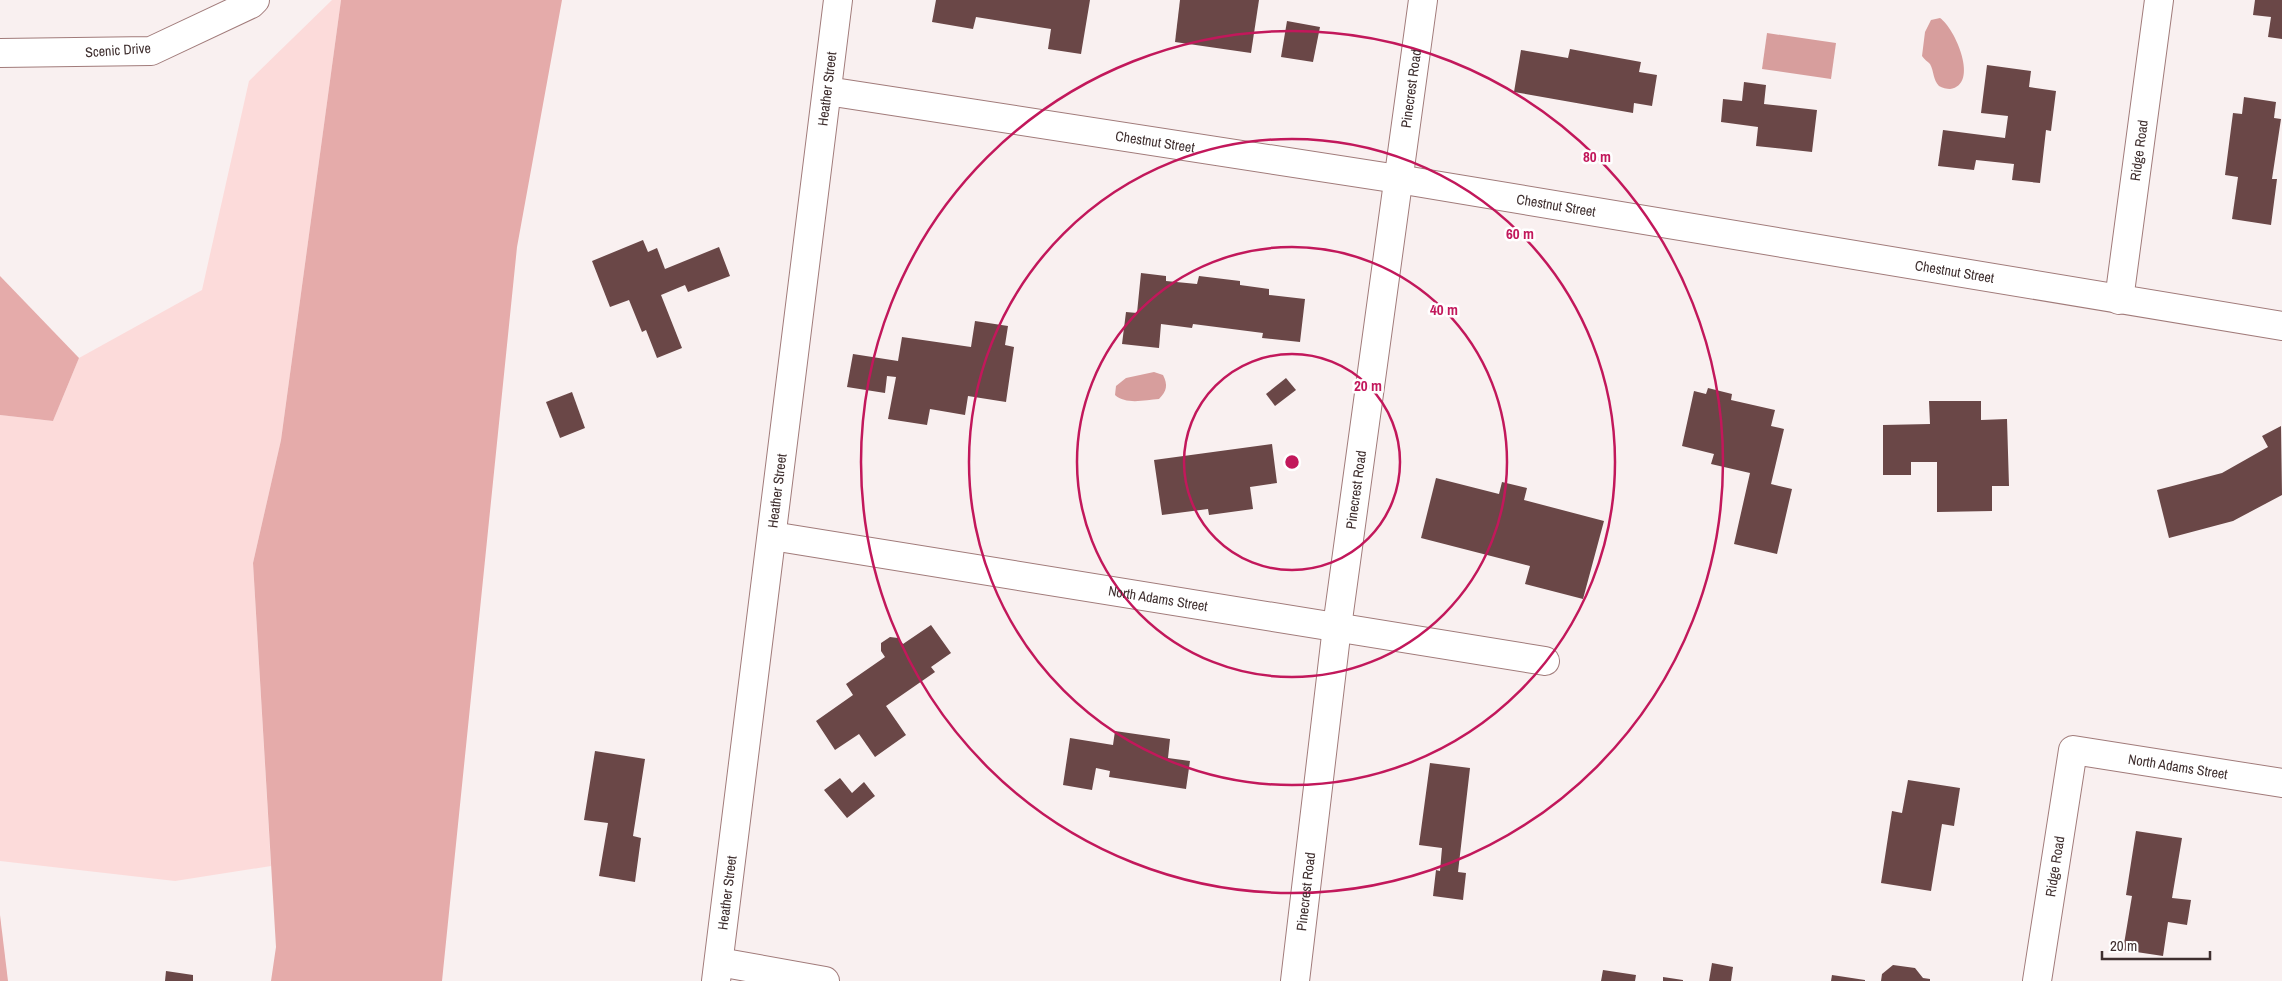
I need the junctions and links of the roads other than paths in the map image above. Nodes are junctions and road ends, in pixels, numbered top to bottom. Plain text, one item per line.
1 (255, 0) edge
2 (838, 0) edge
3 (1423, 0) edge
4 (2159, 0) edge
5 (0, 53) edge
6 (827, 91) junction
7 (1398, 179) junction
8 (2119, 300) junction
9 (2282, 326) edge
10 (772, 536) junction
11 (1337, 627) junction
12 (1545, 661) dead end
13 (2073, 750) joint
14 (2282, 784) edge
15 (717, 972) edge
16 (825, 981) edge
17 (1295, 981) edge
18 (2037, 981) edge

1 - 5 street, Scenic Drive
2 - 6 street, Heather Street
3 - 7 street, Pinecrest Road
4 - 8 street, Ridge Road
6 - 7 street, Chestnut Street
6 - 10 street, Heather Street
7 - 8 street, Chestnut Street
7 - 11 street, Pinecrest Road
8 - 9 street, Chestnut Street
10 - 11 street, North Adams Street
10 - 15 street, Heather Street
11 - 12 street, North Adams Street
11 - 17 street, Pinecrest Road
13 - 14 street, North Adams Street
13 - 18 street, Ridge Road
15 - 16 street

